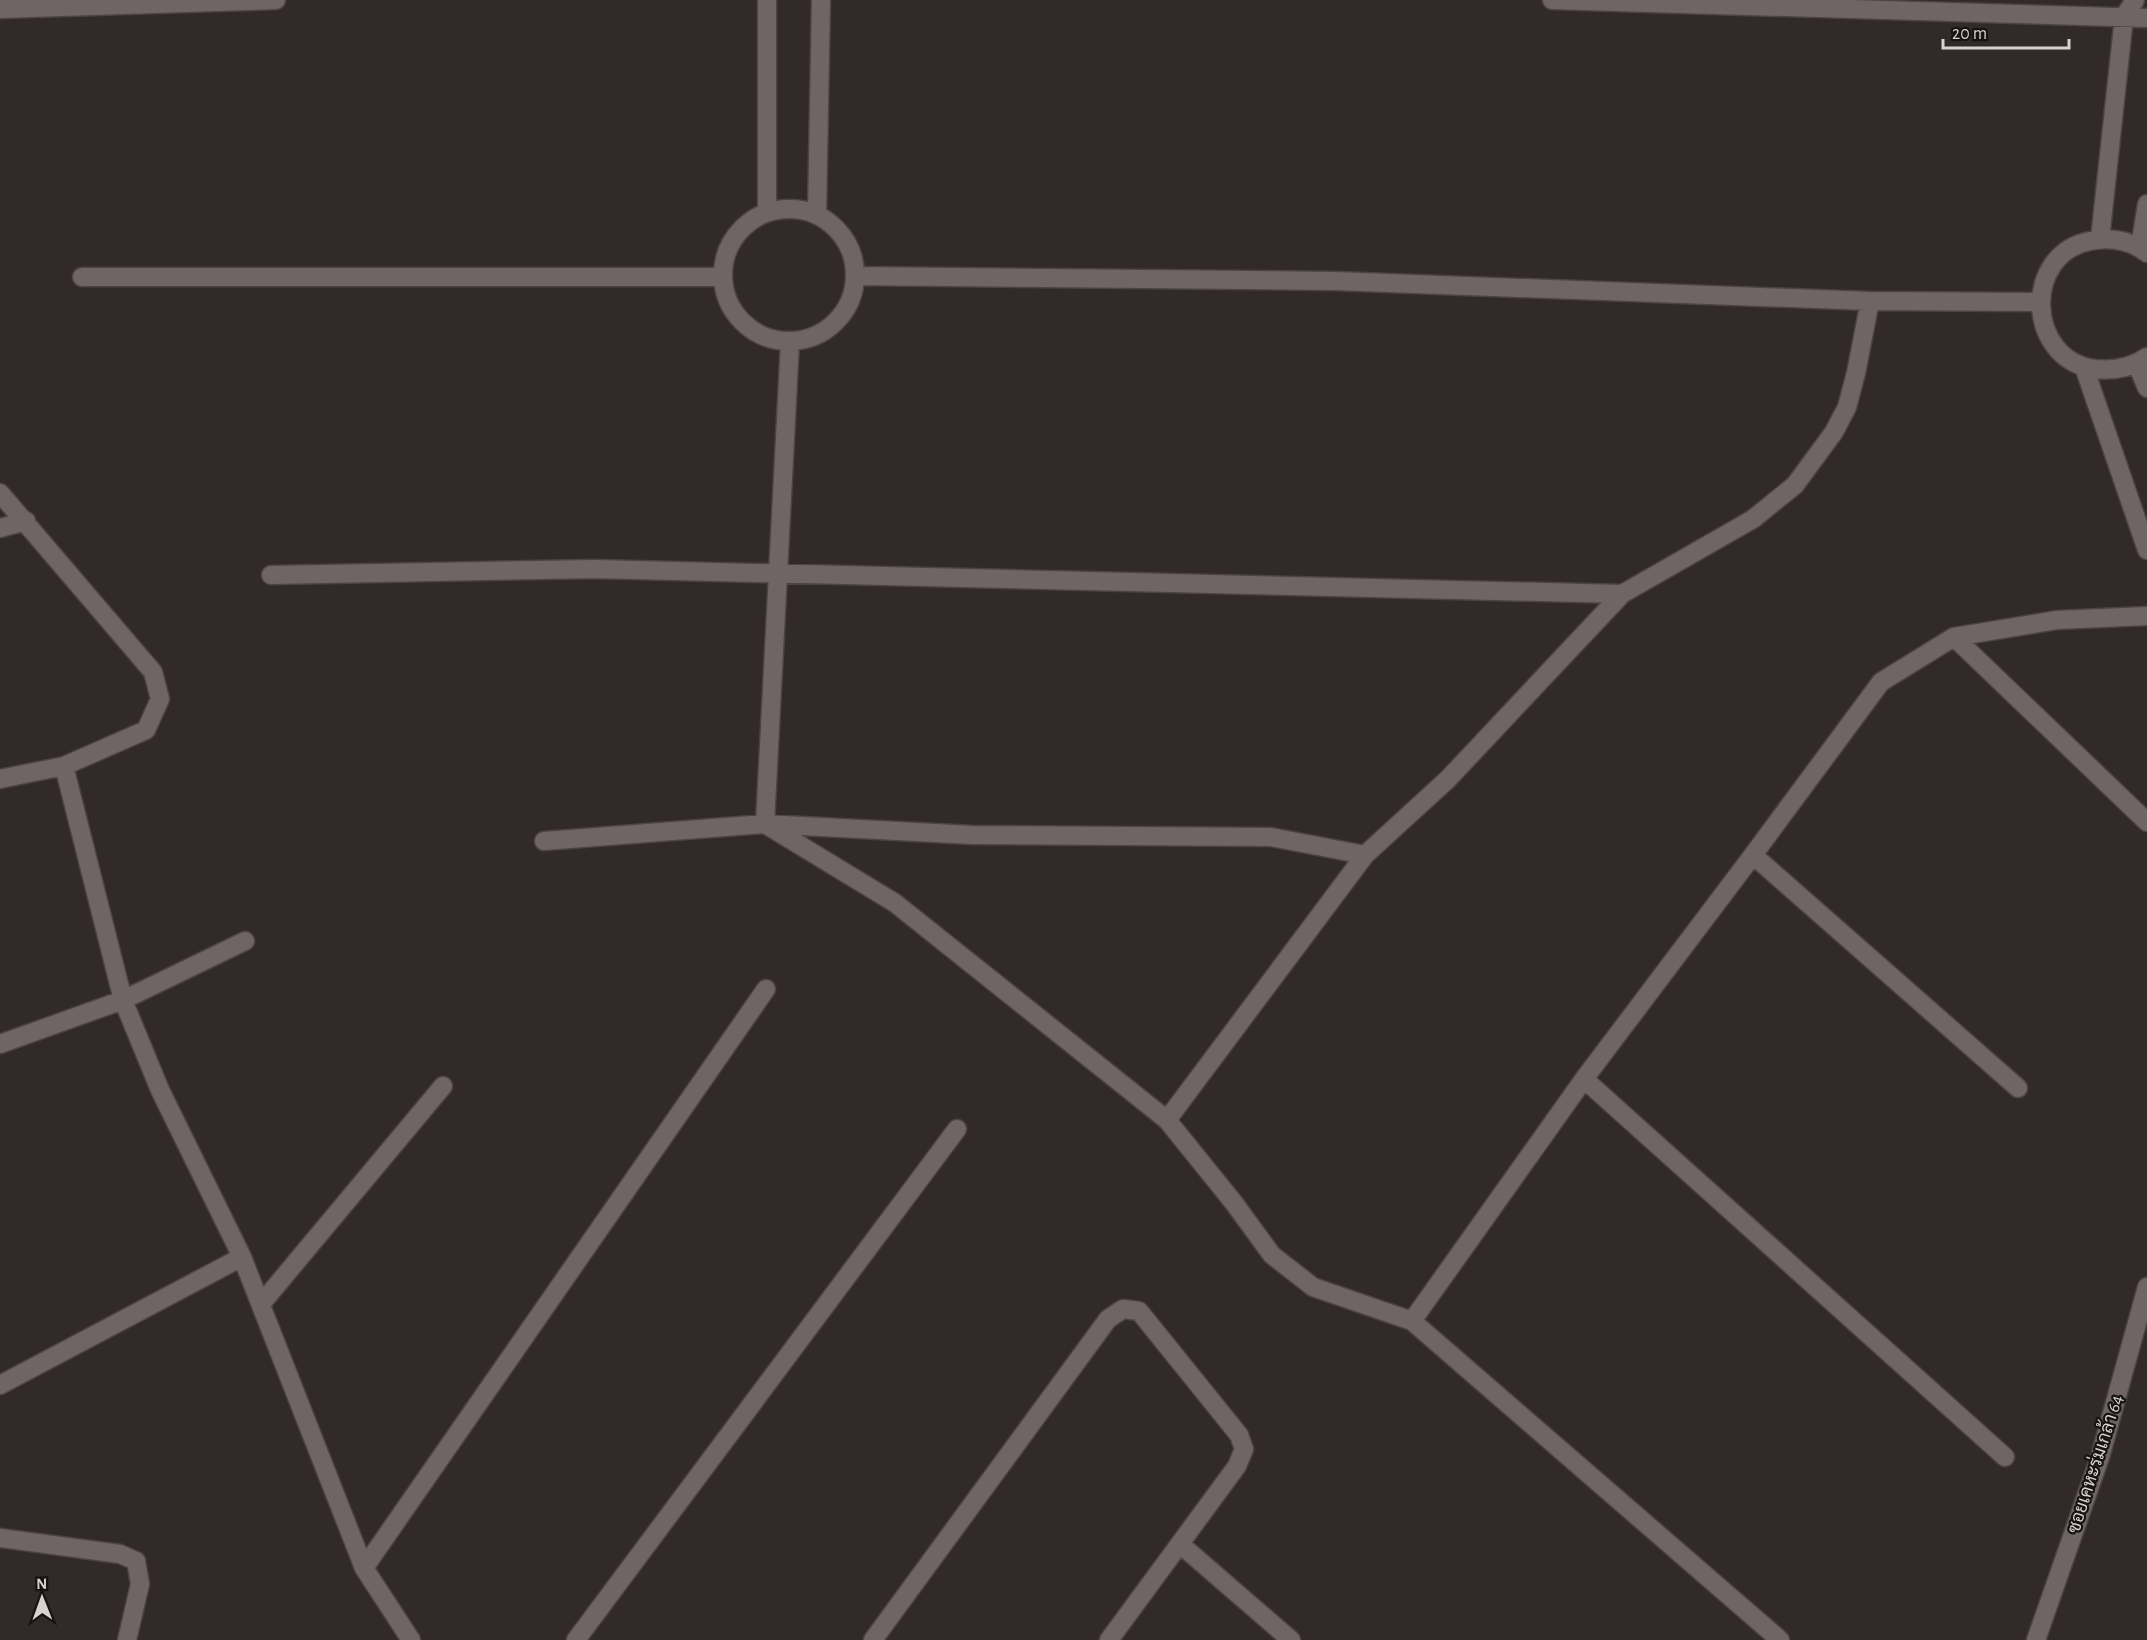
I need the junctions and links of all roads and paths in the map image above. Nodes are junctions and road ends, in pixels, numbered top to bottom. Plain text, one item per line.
1 (276, 0) edge
2 (766, 0) edge
3 (821, 0) edge
4 (1552, 0) edge
5 (2135, 0) edge
6 (0, 9) edge
7 (2124, 16) junction
8 (2147, 18) edge
9 (2147, 204) edge
10 (767, 212) junction
11 (817, 213) junction
12 (2100, 239) junction
13 (2144, 250) edge
14 (857, 276) junction
15 (82, 277) dead end
16 (722, 277) junction
17 (1870, 301) junction
18 (2040, 302) junction
19 (790, 342) junction
20 (2142, 360) edge
21 (2084, 367) junction
22 (2147, 388) edge
23 (0, 493) edge
24 (26, 521) junction
25 (0, 528) edge
26 (2147, 550) edge
27 (780, 573) junction
28 (271, 575) dead end
29 (1622, 594) junction
30 (2147, 616) edge
31 (1954, 637) junction
32 (64, 766) junction
33 (0, 779) edge
34 (2147, 822) edge
35 (765, 824) junction
36 (544, 841) dead end
37 (1365, 855) junction
38 (1753, 855) junction
39 (245, 941) dead end
40 (766, 989) dead end
41 (123, 1000) junction
42 (0, 1044) edge
43 (1584, 1079) junction
44 (443, 1086) dead end
45 (2018, 1088) dead end
46 (1167, 1120) junction
47 (957, 1129) dead end
48 (242, 1257) junction
49 (2147, 1287) edge
50 (261, 1304) junction
51 (1412, 1321) junction
52 (0, 1385) edge
53 (2005, 1457) dead end
54 (0, 1538) edge
55 (1180, 1544) junction
56 (364, 1568) junction
57 (128, 1640) edge
58 (411, 1640) edge
59 (576, 1640) edge
60 (873, 1640) edge
61 (1108, 1640) edge
62 (1291, 1640) edge
63 (1780, 1640) edge
64 (2036, 1640) edge

1 - 6 street
2 - 10 street
3 - 11 street
4 - 7 street
5 - 7 street
7 - 8 street
7 - 12 street
9 - 13 street
10 - 11 street
10 - 16 street
11 - 14 street
12 - 13 street
12 - 18 street
14 - 17 street
14 - 19 street
15 - 16 street
16 - 19 street
17 - 18 street
17 - 29 street
18 - 21 street
19 - 27 street
20 - 21 street
20 - 22 street
21 - 26 street
23 - 24 street
24 - 25 street
24 - 32 street
27 - 28 street
27 - 29 street
27 - 35 street
29 - 37 street
30 - 31 street
31 - 34 street
31 - 38 street
32 - 33 street
32 - 41 street
35 - 36 street
35 - 37 street
35 - 46 street
37 - 46 street
38 - 43 street
38 - 45 street
39 - 41 street
40 - 56 street
41 - 42 street
41 - 48 street
43 - 51 street
43 - 53 street
44 - 50 street
46 - 51 street
47 - 59 street
48 - 50 street
48 - 52 street
49 - 64 street, ซอยเคหะร่มเกล้า 64
50 - 56 street
51 - 63 street
54 - 57 street
55 - 60 street
55 - 61 street
55 - 62 street
56 - 58 street

